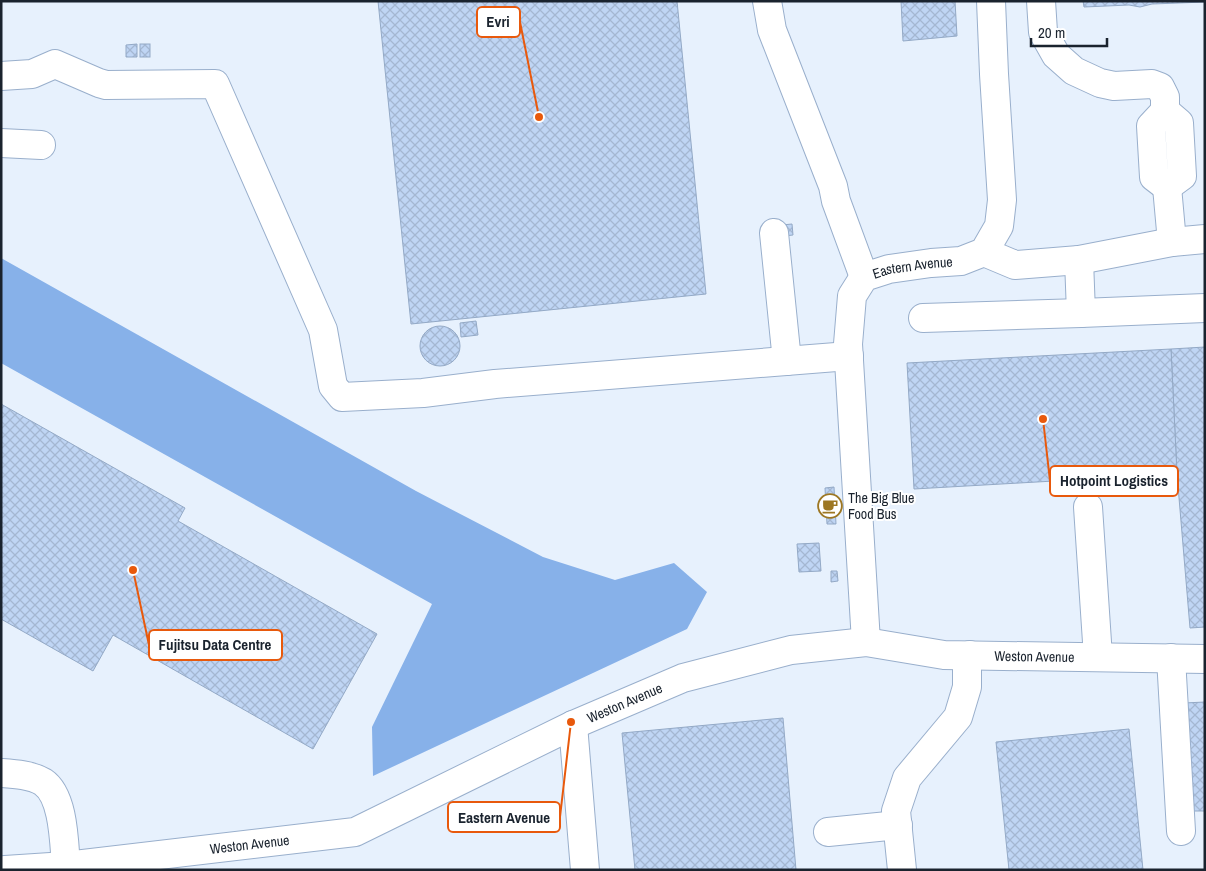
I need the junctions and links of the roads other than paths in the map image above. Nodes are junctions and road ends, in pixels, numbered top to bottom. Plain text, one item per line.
1 (768, 1) edge
2 (991, 1) edge
3 (1041, 1) edge
4 (1, 76) edge
5 (1, 143) edge
6 (41, 145) dead end
7 (774, 233) dead end
8 (1205, 239) edge
9 (1172, 242) junction
10 (984, 252) junction
11 (1078, 260) junction
12 (864, 277) junction
13 (1205, 308) edge
14 (1080, 313) junction
15 (923, 318) dead end
16 (849, 356) junction
17 (787, 361) junction
18 (1088, 507) dead end
19 (866, 642) junction
20 (970, 655) junction
21 (1098, 657) junction
22 (1171, 658) junction
23 (1205, 659) edge
24 (573, 725) junction
25 (1, 773) edge
26 (898, 825) junction
27 (1181, 831) dead end
28 (828, 832) dead end
29 (66, 866) junction
30 (5, 870) edge
31 (585, 870) edge
32 (902, 870) edge

1 - 12 street
2 - 10 street
3 - 9 street
4 - 17 street
5 - 6 street
7 - 17 street
8 - 9 street
9 - 11 street
10 - 11 street
10 - 12 street, Eastern Avenue
11 - 14 street
12 - 16 street, Eastern Avenue
13 - 14 street
14 - 15 street
16 - 17 street
16 - 19 street, Eastern Avenue
18 - 21 street
19 - 20 street, Weston Avenue
19 - 24 street, Weston Avenue
20 - 21 street, Weston Avenue
20 - 26 street
21 - 22 street, Weston Avenue
22 - 23 street, Weston Avenue
22 - 27 street
24 - 29 street, Weston Avenue
24 - 31 street
25 - 29 street
26 - 28 street
26 - 32 street
29 - 30 street, Weston Avenue

